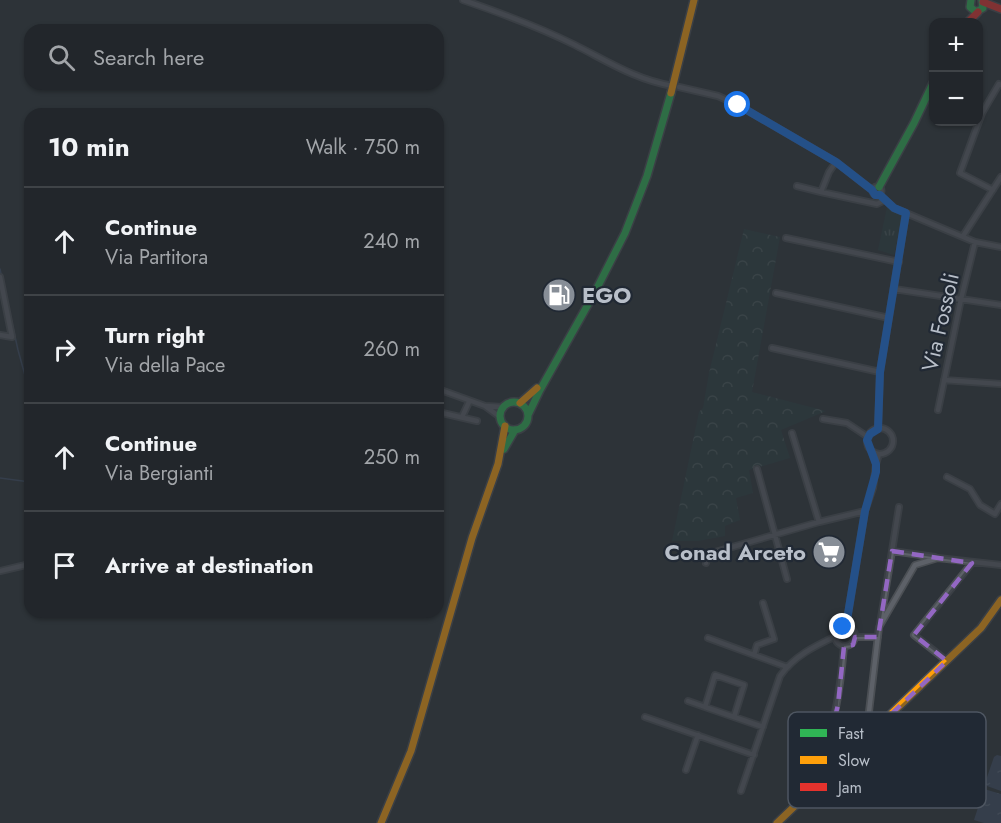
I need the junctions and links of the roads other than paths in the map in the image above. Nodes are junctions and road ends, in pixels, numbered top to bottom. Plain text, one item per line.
1 (463, 0) edge
2 (694, 0) edge
3 (970, 2) edge
4 (982, 5) edge
5 (998, 8) edge
6 (969, 18) edge
7 (972, 18) edge
8 (1000, 83) edge
9 (676, 87) junction
10 (929, 90) edge
11 (836, 162) junction
12 (1001, 177) edge
13 (797, 186) dead end
14 (993, 190) junction
15 (877, 191) junction
16 (821, 192) junction
17 (885, 200) junction
18 (906, 213) junction
19 (963, 236) junction
20 (786, 238) dead end
21 (975, 242) junction
22 (1001, 247) edge
23 (899, 262) junction
24 (0, 277) edge
25 (894, 289) junction
26 (776, 293) dead end
27 (961, 299) junction
28 (1001, 305) edge
29 (889, 318) junction
30 (0, 335) edge
31 (772, 348) dead end
32 (880, 372) junction
33 (944, 380) junction
34 (543, 381) junction
35 (1001, 384) edge
36 (444, 392) edge
37 (469, 402) junction
38 (520, 403) junction
39 (485, 406) junction
40 (503, 407) junction
41 (938, 411) dead end
42 (444, 413) edge
43 (528, 415) junction
44 (462, 417) junction
45 (500, 417) junction
46 (823, 419) dead end
47 (477, 422) dead end
48 (505, 426) junction
49 (878, 429) junction
50 (516, 430) junction
51 (792, 433) dead end
52 (868, 437) junction
53 (873, 452) junction
54 (879, 454) junction
55 (500, 456) junction
56 (876, 464) junction
57 (757, 469) dead end
58 (946, 477) dead end
59 (1001, 504) edge
60 (899, 507) dead end
61 (865, 511) junction
62 (819, 522) junction
63 (775, 536) junction
64 (892, 551) junction
65 (938, 558) junction
66 (706, 563) dead end
67 (972, 563) junction
68 (24, 565) edge
69 (1001, 565) edge
70 (0, 571) edge
71 (787, 579) dead end
72 (1001, 600) edge
73 (763, 603) dead end
74 (846, 626) junction
75 (879, 627) junction
76 (836, 636) junction
77 (855, 637) junction
78 (878, 637) junction
79 (708, 638) dead end
80 (844, 646) junction
81 (754, 655) junction
82 (947, 662) junction
83 (787, 666) junction
84 (688, 701) dead end
85 (705, 707) junction
86 (836, 712) edge
87 (869, 712) edge
88 (894, 712) edge
89 (645, 717) dead end
90 (734, 717) junction
91 (763, 727) junction
92 (698, 735) junction
93 (754, 755) junction
94 (686, 770) dead end
95 (741, 792) dead end
96 (792, 808) edge
97 (381, 823) edge
98 (777, 823) edge

1 - 9 street
2 - 9 main road
3 - 4 main road
3 - 6 main road
4 - 5 main road
4 - 7 main road
8 - 14 street
9 - 11 street
9 - 34 main road
10 - 15 main road
11 - 15 street
11 - 16 street
12 - 14 street
13 - 16 street
14 - 19 street
15 - 17 street
16 - 17 street
17 - 18 street
18 - 19 street
18 - 23 street
19 - 21 street
20 - 23 street
21 - 22 street
21 - 27 street, Via Fossoli
23 - 25 street
24 - 30 street
25 - 27 street
25 - 29 street
26 - 29 street
27 - 28 street
27 - 33 street, Via Fossoli
29 - 32 street
31 - 32 street
32 - 49 street
33 - 35 street
33 - 41 street, Via Fossoli
34 - 38 main road
34 - 43 main road
36 - 37 street
37 - 39 street
37 - 44 street
38 - 40 main road
38 - 43 main road
39 - 40 street
39 - 45 street
40 - 45 main road
42 - 44 street
43 - 50 main road
44 - 47 street
45 - 48 main road
46 - 52 street
48 - 50 main road
48 - 55 main road
49 - 52 street
49 - 54 street
50 - 55 main road
51 - 62 street
52 - 53 street
53 - 54 street
53 - 56 street
54 - 56 street
55 - 97 main road
56 - 61 street
57 - 63 street
58 - 59 street
60 - 64 street
61 - 62 street
61 - 74 street
62 - 63 street
63 - 66 street
63 - 71 street
64 - 65 street
64 - 75 street
65 - 67 street
65 - 75 street
67 - 69 street
67 - 82 street
68 - 70 street
72 - 82 main road
73 - 81 street
74 - 76 street
74 - 77 street
75 - 78 street
76 - 80 street
76 - 83 street
77 - 78 street
77 - 80 street
78 - 87 street
79 - 81 street
80 - 86 street
81 - 83 street
82 - 88 main road
83 - 91 street
84 - 85 street
85 - 90 street
85 - 90 street
89 - 92 street
90 - 91 street
91 - 93 street
92 - 93 street
92 - 94 street
93 - 95 street
96 - 98 main road

